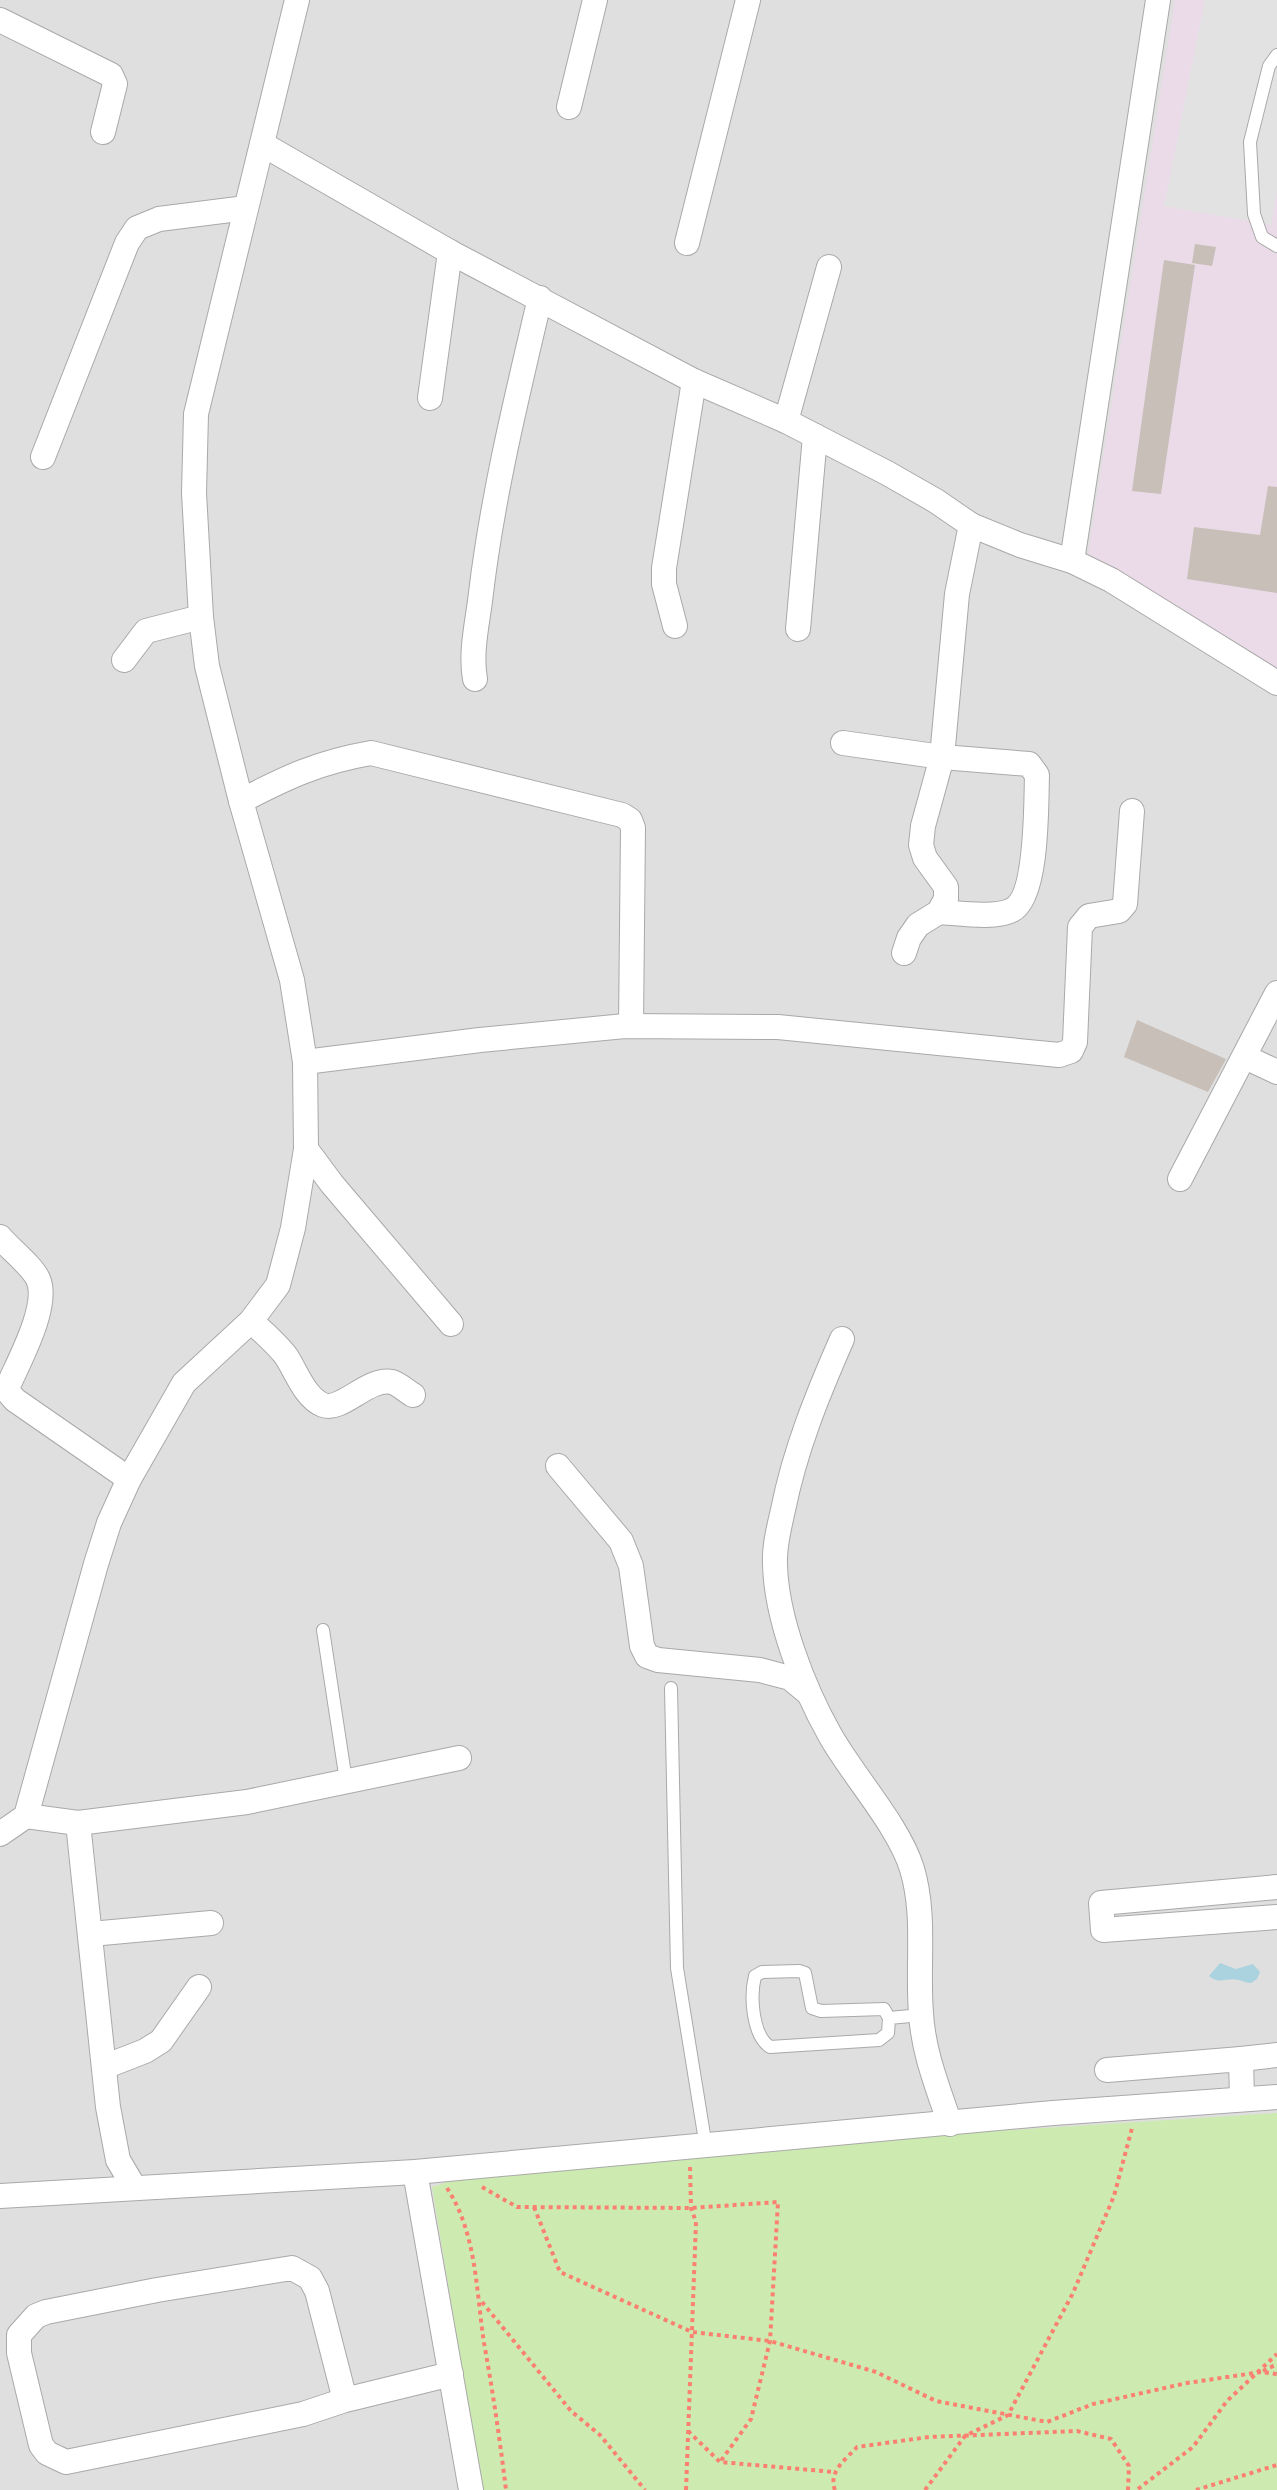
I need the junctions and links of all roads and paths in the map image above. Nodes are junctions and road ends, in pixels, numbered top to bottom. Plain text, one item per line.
1 (297, 0) edge
2 (595, 0) edge
3 (748, 0) edge
4 (1158, 0) edge
5 (0, 20) edge
6 (1277, 55) edge
7 (569, 107) dead end
8 (103, 132) dead end
9 (262, 144) junction
10 (246, 208) junction
11 (687, 243) dead end
12 (1277, 246) edge
13 (450, 252) junction
14 (829, 267) dead end
15 (540, 298) junction
16 (694, 381) junction
17 (430, 398) dead end
18 (786, 421) junction
19 (815, 436) junction
20 (43, 457) dead end
21 (971, 525) junction
22 (1072, 561) junction
23 (201, 617) junction
24 (675, 626) dead end
25 (798, 629) dead end
26 (124, 660) dead end
27 (475, 679) dead end
28 (1277, 683) edge
29 (843, 743) dead end
30 (942, 757) junction
31 (241, 801) junction
32 (1132, 811) dead end
33 (939, 912) junction
34 (904, 953) dead end
35 (1277, 993) edge
36 (631, 1026) junction
37 (1245, 1057) junction
38 (305, 1062) junction
39 (1277, 1072) edge
40 (306, 1149) junction
41 (1180, 1179) dead end
42 (0, 1237) edge
43 (251, 1321) junction
44 (451, 1324) dead end
45 (842, 1339) dead end
46 (413, 1395) dead end
47 (558, 1466) dead end
48 (129, 1479) junction
49 (323, 1630) dead end
50 (671, 1688) dead end
51 (807, 1692) junction
52 (459, 1758) dead end
53 (346, 1781) junction
54 (26, 1816) junction
55 (78, 1823) junction
56 (0, 1834) edge
57 (1277, 1887) edge
58 (1277, 1917) edge
59 (211, 1923) dead end
60 (91, 1934) junction
61 (199, 1987) dead end
62 (921, 2015) junction
63 (889, 2018) junction
64 (1277, 2055) edge
65 (1241, 2059) junction
66 (104, 2067) junction
67 (1107, 2070) dead end
68 (1277, 2097) edge
69 (1242, 2099) junction
70 (1138, 2108) junction
71 (950, 2124) junction
72 (698, 2148) junction
73 (432, 2169) junction
74 (134, 2187) junction
75 (0, 2196) edge
76 (534, 2207) junction
77 (691, 2208) junction
78 (480, 2300) junction
79 (692, 2332) junction
80 (770, 2341) junction
81 (1277, 2354) edge
82 (1277, 2364) edge
83 (1261, 2372) junction
84 (451, 2374) junction
85 (1277, 2374) edge
86 (345, 2400) junction
87 (1008, 2415) junction
88 (688, 2431) junction
89 (965, 2436) junction
90 (720, 2462) junction
91 (1277, 2465) edge
92 (834, 2472) junction
93 (1129, 2477) junction
94 (471, 2490) edge
95 (506, 2490) edge
96 (645, 2490) edge
97 (686, 2490) edge
98 (835, 2490) edge
99 (925, 2490) edge
100 (1128, 2490) edge
101 (1138, 2490) edge
102 (1196, 2490) edge

1 - 9 street
2 - 7 street
3 - 11 street
4 - 22 street
5 - 8 street
6 - 12 lane
9 - 10 street
9 - 13 street
10 - 20 street
10 - 23 street
13 - 15 street
13 - 17 street
14 - 18 street
15 - 16 street
15 - 27 street
16 - 18 street
16 - 24 street
18 - 19 street
19 - 21 street
19 - 25 street
21 - 22 street
21 - 30 street
22 - 28 street
23 - 26 street
23 - 31 street
29 - 30 street
30 - 33 street
30 - 33 street
31 - 36 street
31 - 38 street
32 - 36 street
33 - 34 street
35 - 37 street
36 - 38 street
37 - 39 street
37 - 41 street
38 - 40 street
40 - 43 street
40 - 44 street
42 - 48 street
43 - 46 street
43 - 48 street
45 - 51 street
47 - 51 street
48 - 54 street
49 - 53 lane
50 - 72 lane
51 - 62 street
52 - 53 street
53 - 55 street
54 - 55 street
54 - 56 street
55 - 60 street
57 - 58 street
59 - 60 street
60 - 66 street
61 - 66 street
62 - 63 lane
62 - 71 street
63 - 63 lane
64 - 65 street
65 - 67 street
65 - 69 street
66 - 74 street
68 - 69 street
69 - 70 street
70 - 71 street
70 - 87 path
71 - 72 street
72 - 73 street
72 - 77 path
73 - 74 street
73 - 76 path
73 - 78 path
73 - 84 street
74 - 75 street
76 - 77 path
76 - 79 path
77 - 79 path
77 - 80 path
78 - 95 path
78 - 96 path
79 - 80 path
79 - 88 path
80 - 87 path
80 - 90 path
81 - 83 path
82 - 83 path
83 - 85 path
83 - 87 path
83 - 101 path
84 - 86 street
84 - 94 street
86 - 86 street
87 - 89 path
88 - 90 path
88 - 97 path
89 - 92 path
89 - 93 path
89 - 99 path
90 - 92 path
91 - 102 path
92 - 98 path
93 - 100 path
93 - 101 path

